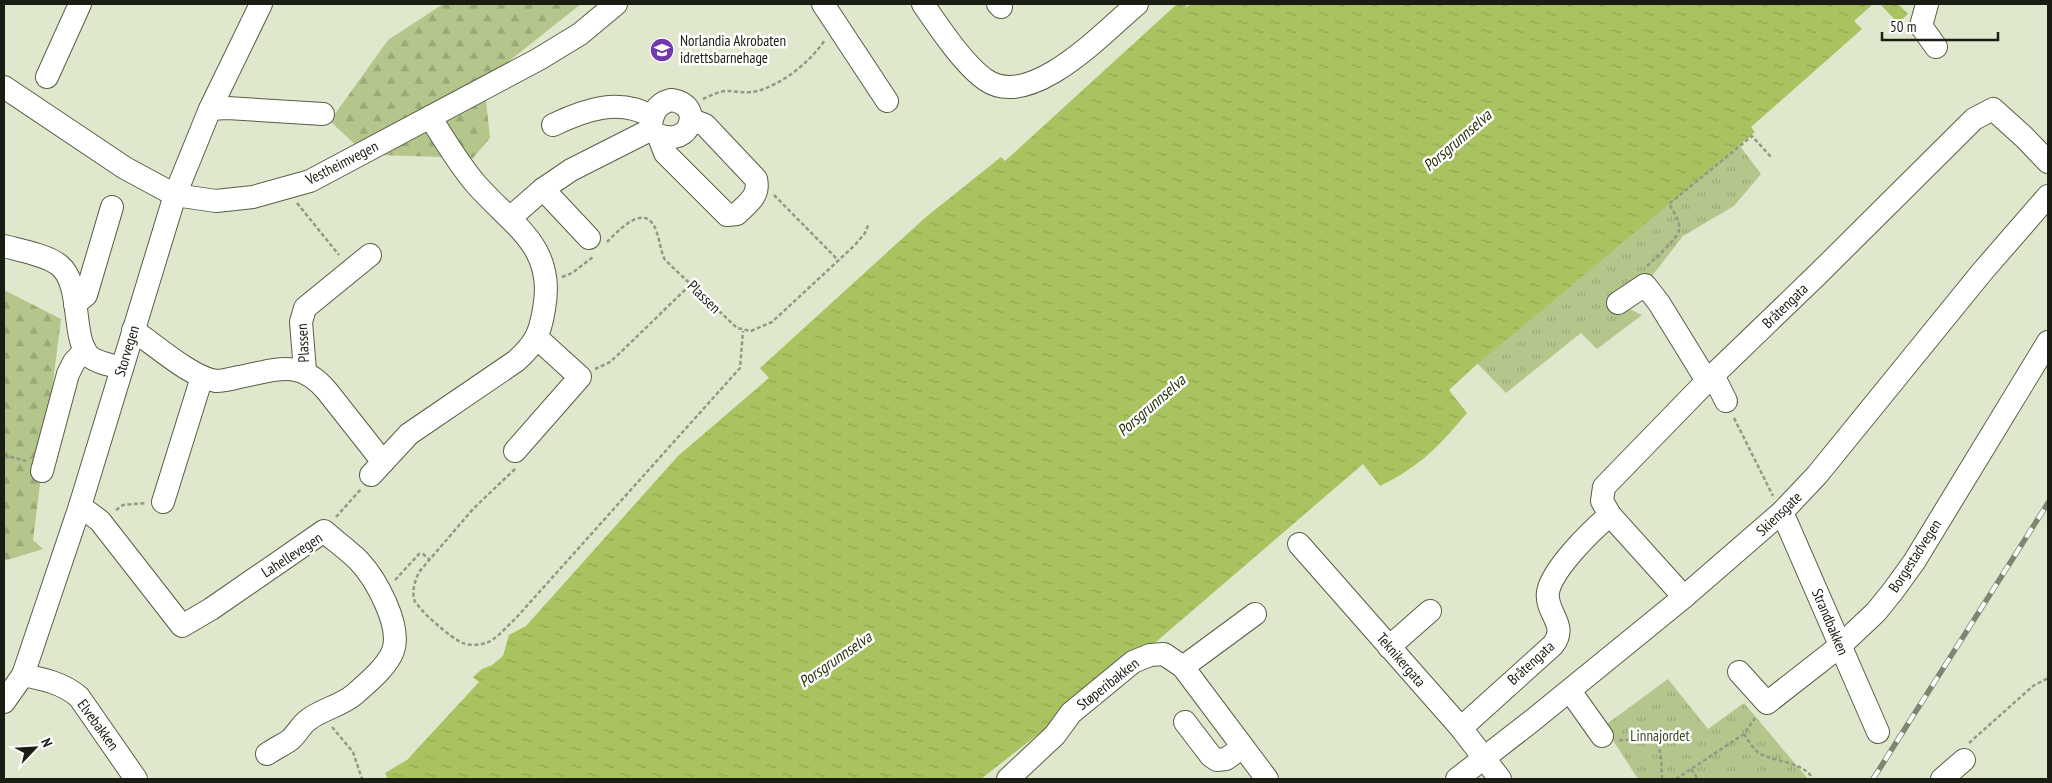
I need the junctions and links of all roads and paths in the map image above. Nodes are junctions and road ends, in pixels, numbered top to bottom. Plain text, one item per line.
1 (80, 4) edge
2 (261, 4) edge
3 (616, 4) edge
4 (823, 4) edge
5 (922, 4) edge
6 (1137, 4) edge
7 (1927, 4) edge
8 (836, 23) junction
9 (1936, 47) dead end
10 (47, 77) dead end
11 (4, 87) edge
12 (887, 101) dead end
13 (210, 109) junction
14 (689, 113) junction
15 (323, 114) dead end
16 (430, 117) junction
17 (552, 125) dead end
18 (654, 128) junction
19 (1771, 157) dead end
20 (2048, 162) edge
21 (758, 188) junction
22 (285, 189) junction
23 (543, 189) junction
24 (175, 195) junction
25 (2048, 196) edge
26 (112, 207) dead end
27 (510, 218) junction
28 (869, 223) dead end
29 (597, 245) junction
30 (4, 246) edge
31 (370, 255) dead end
32 (838, 260) junction
33 (351, 270) junction
34 (546, 281) junction
35 (691, 284) junction
36 (1645, 285) junction
37 (75, 304) junction
38 (1618, 304) dead end
39 (133, 330) junction
40 (743, 331) junction
41 (537, 338) junction
42 (2048, 342) edge
43 (85, 350) junction
44 (122, 368) junction
45 (305, 371) junction
46 (202, 377) junction
47 (580, 377) junction
48 (1710, 378) junction
49 (1726, 401) joint
50 (516, 459) joint
51 (377, 469) junction
52 (42, 471) dead end
53 (162, 502) joint
54 (80, 506) junction
55 (1782, 512) junction
56 (1610, 515) junction
57 (100, 521) junction
58 (324, 531) junction
59 (1299, 544) dead end
60 (430, 560) junction
61 (398, 576) dead end
62 (1684, 597) junction
63 (1430, 611) dead end
64 (1255, 614) dead end
65 (1840, 646) junction
66 (1389, 647) junction
67 (1183, 667) junction
68 (1738, 672) dead end
69 (22, 675) junction
70 (2048, 678) edge
71 (1570, 690) junction
72 (4, 702) edge
73 (1767, 703) junction
74 (319, 713) junction
75 (1185, 722) dead end
76 (1461, 728) junction
77 (1878, 732) dead end
78 (1744, 734) junction
79 (1602, 736) joint
80 (1243, 747) junction
81 (267, 754) dead end
82 (1963, 754) joint
83 (1484, 759) junction
84 (1691, 769) junction
85 (362, 778) edge
86 (136, 779) edge
87 (1008, 779) edge
88 (1267, 779) edge
89 (1457, 779) edge
90 (1500, 779) edge
91 (1662, 779) edge
92 (1676, 779) edge
93 (1698, 779) edge
94 (1813, 779) edge
95 (1942, 779) edge

1 - 10 street
2 - 13 street, Storvegen
3 - 16 street, Vestheimvegen
4 - 8 street
5 - 6 street
7 - 9 street
8 - 12 street
8 - 14 path
11 - 24 street, Vestheimvegen
13 - 15 street
13 - 24 street, Storvegen
14 - 18 street
14 - 18 street
14 - 21 street
16 - 22 street, Vestheimvegen
16 - 27 street
17 - 18 street
18 - 21 street
18 - 23 street
19 - 36 path
20 - 48 street, Bråtengata
21 - 32 path
22 - 24 street, Vestheimvegen
22 - 33 path
23 - 27 street
23 - 29 street
24 - 39 street, Storvegen
25 - 55 street, Skiensgate
26 - 37 street
27 - 34 street
28 - 32 path
29 - 34 path, Plassen
29 - 35 path, Plassen
30 - 37 street
31 - 33 street, Plassen
32 - 40 path
33 - 45 street, Plassen
34 - 41 street
35 - 40 path, Plassen
35 - 47 path
36 - 38 street
36 - 48 street
37 - 43 street
39 - 44 street, Storvegen
39 - 46 street, Plassen
40 - 60 path
41 - 47 street
41 - 51 street
42 - 65 street, Borgestadvegen
43 - 44 street
43 - 52 street
44 - 54 street, Storvegen
45 - 46 street, Plassen
45 - 51 street, Plassen
46 - 53 street
47 - 50 street
48 - 49 street
48 - 56 street, Bråtengata
49 - 55 path
50 - 60 path
51 - 58 path
53 - 57 path
54 - 57 street, Lahellevegen
54 - 69 street, Storvegen
55 - 62 street, Skiensgate
55 - 65 street, Strandbakken
56 - 62 street, Bråtengata
56 - 76 street, Bråtengata
57 - 58 street, Lahellevegen
58 - 74 street, Lahellevegen
59 - 66 street, Teknikergata
60 - 61 path
62 - 71 street, Skiensgate
63 - 66 street
64 - 67 street
65 - 73 street, Borgestadvegen
65 - 77 street, Strandbakken
66 - 76 street, Teknikergata
67 - 80 street, Støperibakken
67 - 87 street, Støperibakken
68 - 73 street
69 - 72 street, Storvegen
69 - 86 street, Elvebakken
70 - 82 path
71 - 79 street
71 - 83 street, Skiensgate
73 - 78 path
74 - 81 street, Lahellevegen
74 - 85 path
75 - 80 street
76 - 83 street, Teknikergata
78 - 84 path
78 - 94 path
79 - 91 path
80 - 88 street, Støperibakken
82 - 95 street
83 - 89 street, Skiensgate
83 - 90 street, Teknikergata
84 - 92 path
84 - 93 path

